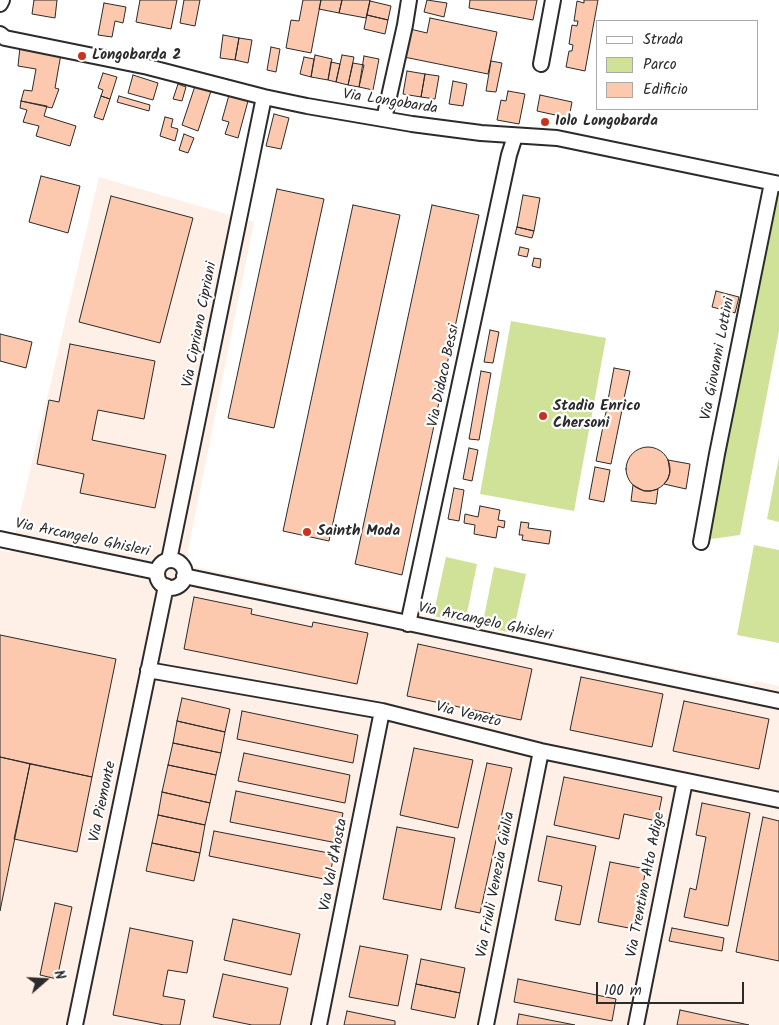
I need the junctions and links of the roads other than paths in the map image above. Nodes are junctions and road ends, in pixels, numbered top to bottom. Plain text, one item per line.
1 (2, 0) edge
2 (409, 0) edge
3 (553, 0) edge
4 (0, 4) edge
5 (0, 34) edge
6 (541, 64) dead end
7 (264, 96) junction
8 (384, 119) junction
9 (515, 136) junction
10 (775, 184) edge
11 (0, 539) edge
12 (701, 542) dead end
13 (169, 560) junction
14 (157, 572) junction
15 (184, 576) junction
16 (166, 586) junction
17 (408, 624) junction
18 (148, 670) junction
19 (779, 701) edge
20 (382, 711) junction
21 (540, 750) junction
22 (685, 781) junction
23 (779, 800) edge
24 (75, 1025) edge
25 (319, 1025) edge
26 (486, 1025) edge
27 (636, 1025) edge

1 - 4 street
2 - 8 street
3 - 6 street
5 - 7 street, Via Longobarda
7 - 8 street, Via Longobarda
7 - 13 street, Via Cipriano Cipriani
8 - 9 street, Via Longobarda
9 - 10 street, Via Longobarda
9 - 17 street, Via Didaco Bessi
10 - 12 street, Via Giovanni Lottini
11 - 14 street, Via Arcangelo Ghisleri
13 - 14 street, Via Arcangelo Ghisleri
13 - 15 street, Via Arcangelo Ghisleri
14 - 16 street, Via Arcangelo Ghisleri
15 - 16 street
15 - 17 street, Via Arcangelo Ghisleri
16 - 18 street, Via Piemonte
17 - 19 street, Via Arcangelo Ghisleri
18 - 20 street, Via Veneto
18 - 24 street, Via Piemonte
20 - 21 street, Via Veneto
20 - 25 street, Via Val d'Aosta
21 - 22 street, Via Veneto
21 - 26 street, Via Friuli Venezia Giulia
22 - 23 street, Via Veneto
22 - 27 street, Via Trentino Alto Adige

